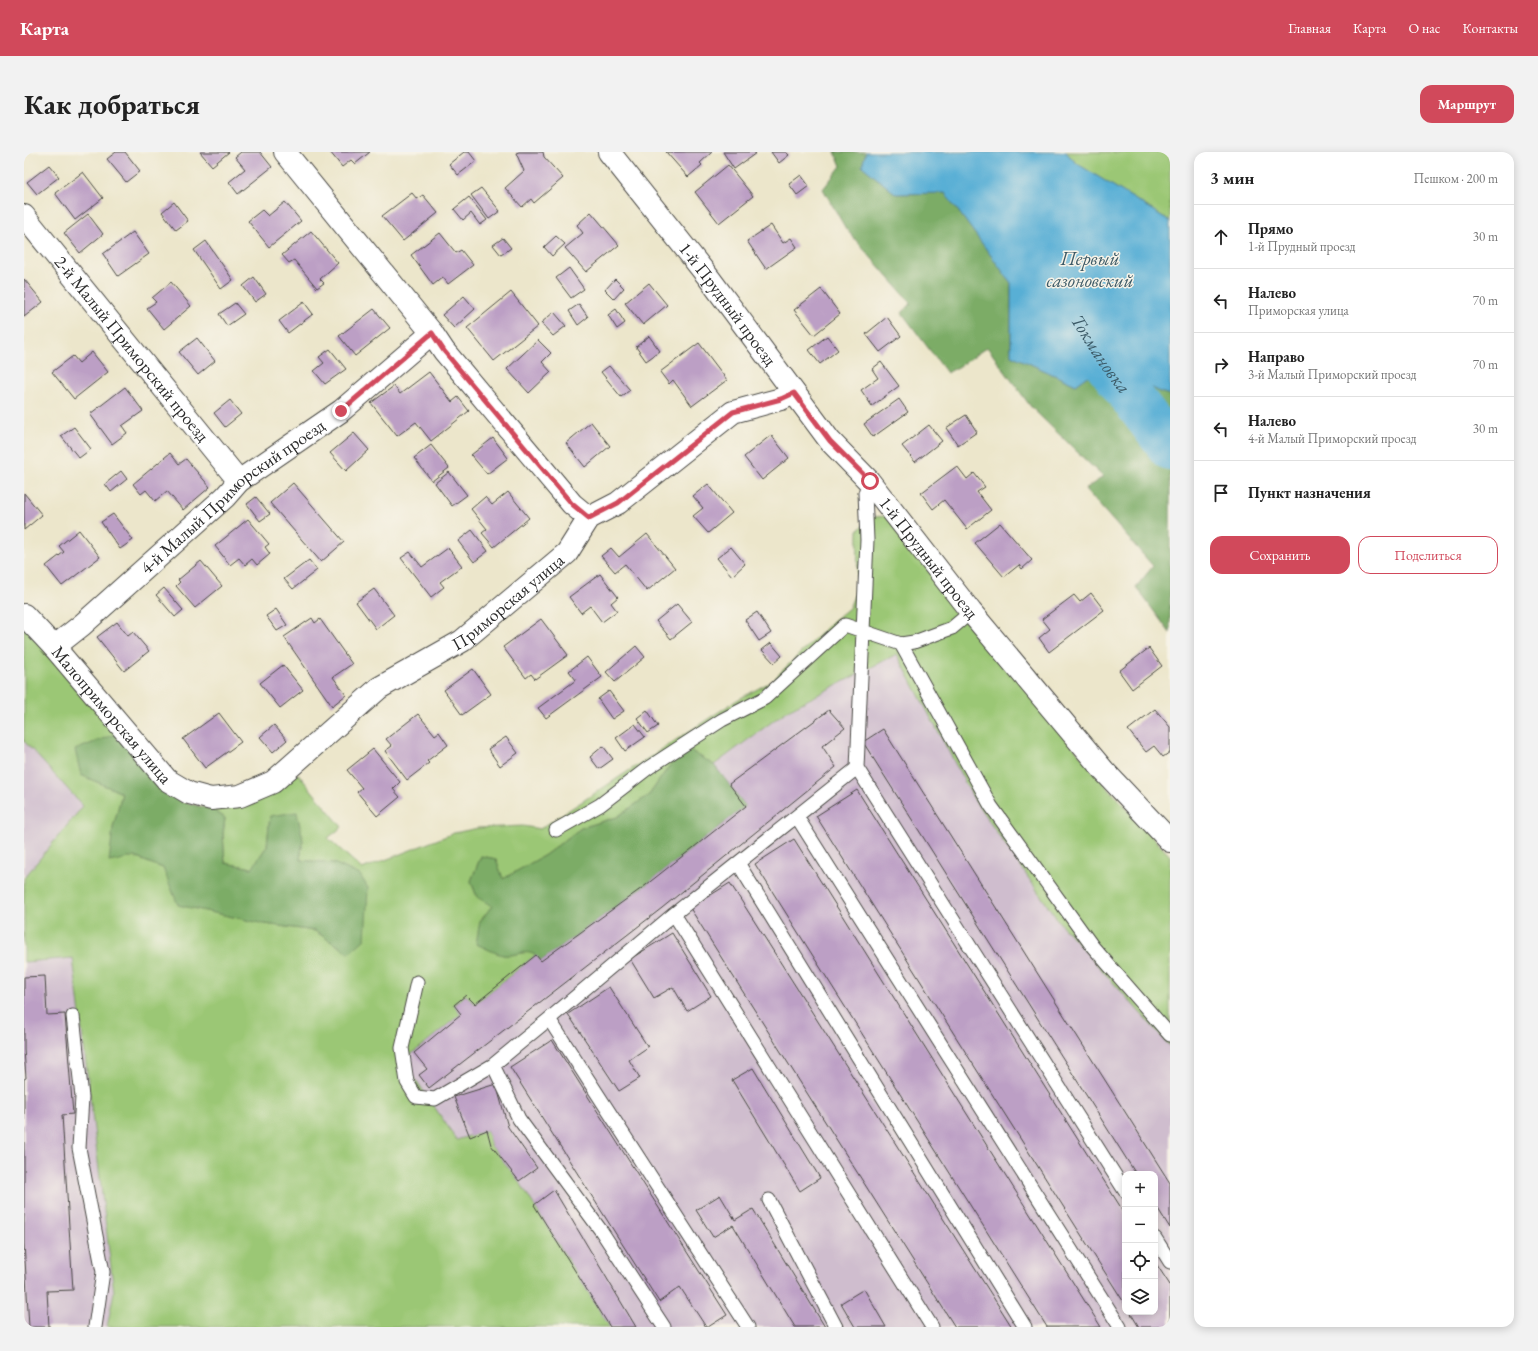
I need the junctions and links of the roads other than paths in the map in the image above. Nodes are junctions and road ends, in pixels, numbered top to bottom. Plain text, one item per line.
1 (285, 152) edge
2 (609, 152) edge
3 (24, 216) edge
4 (432, 333) junction
5 (794, 393) junction
6 (239, 481) junction
7 (870, 481) junction
8 (589, 518) junction
9 (971, 612) junction
10 (24, 615) edge
11 (862, 631) junction
12 (901, 644) junction
13 (54, 647) junction
14 (857, 768) junction
15 (211, 799) joint
16 (797, 817) junction
17 (556, 830) dead end
18 (1170, 841) edge
19 (738, 863) junction
20 (674, 914) junction
21 (417, 982) dead end
22 (73, 1016) dead end
23 (549, 1019) junction
24 (1170, 1035) edge
25 (493, 1065) junction
26 (1122, 1186) edge
27 (769, 1200) dead end
28 (1158, 1243) edge
29 (1170, 1262) edge
30 (94, 1327) edge
31 (664, 1327) edge
32 (748, 1327) edge
33 (836, 1327) edge
34 (932, 1327) edge
35 (1025, 1327) edge
36 (1120, 1327) edge

1 - 4 street
2 - 5 street, 1-й Прудный проезд
3 - 6 street, 2-й Малый Приморский проезд
4 - 6 street, 4-й Малый Приморский проезд
4 - 8 street
5 - 7 street, 1-й Прудный проезд
5 - 8 street
6 - 13 street, 4-й Малый Приморский проезд
7 - 9 street, 1-й Прудный проезд
7 - 11 lane
8 - 15 street, Приморская улица
9 - 12 lane
9 - 18 street, 1-й Прудный проезд
10 - 13 street, Малоприморская улица
11 - 12 lane
11 - 14 lane
11 - 17 lane
12 - 24 lane
13 - 15 street, Малоприморская улица
14 - 16 lane
14 - 26 lane
16 - 19 lane
16 - 36 lane
19 - 20 lane
19 - 35 lane
20 - 23 lane
20 - 34 lane
21 - 25 lane
22 - 30 lane
23 - 25 lane
23 - 32 lane
25 - 31 lane
27 - 33 lane
28 - 29 lane

